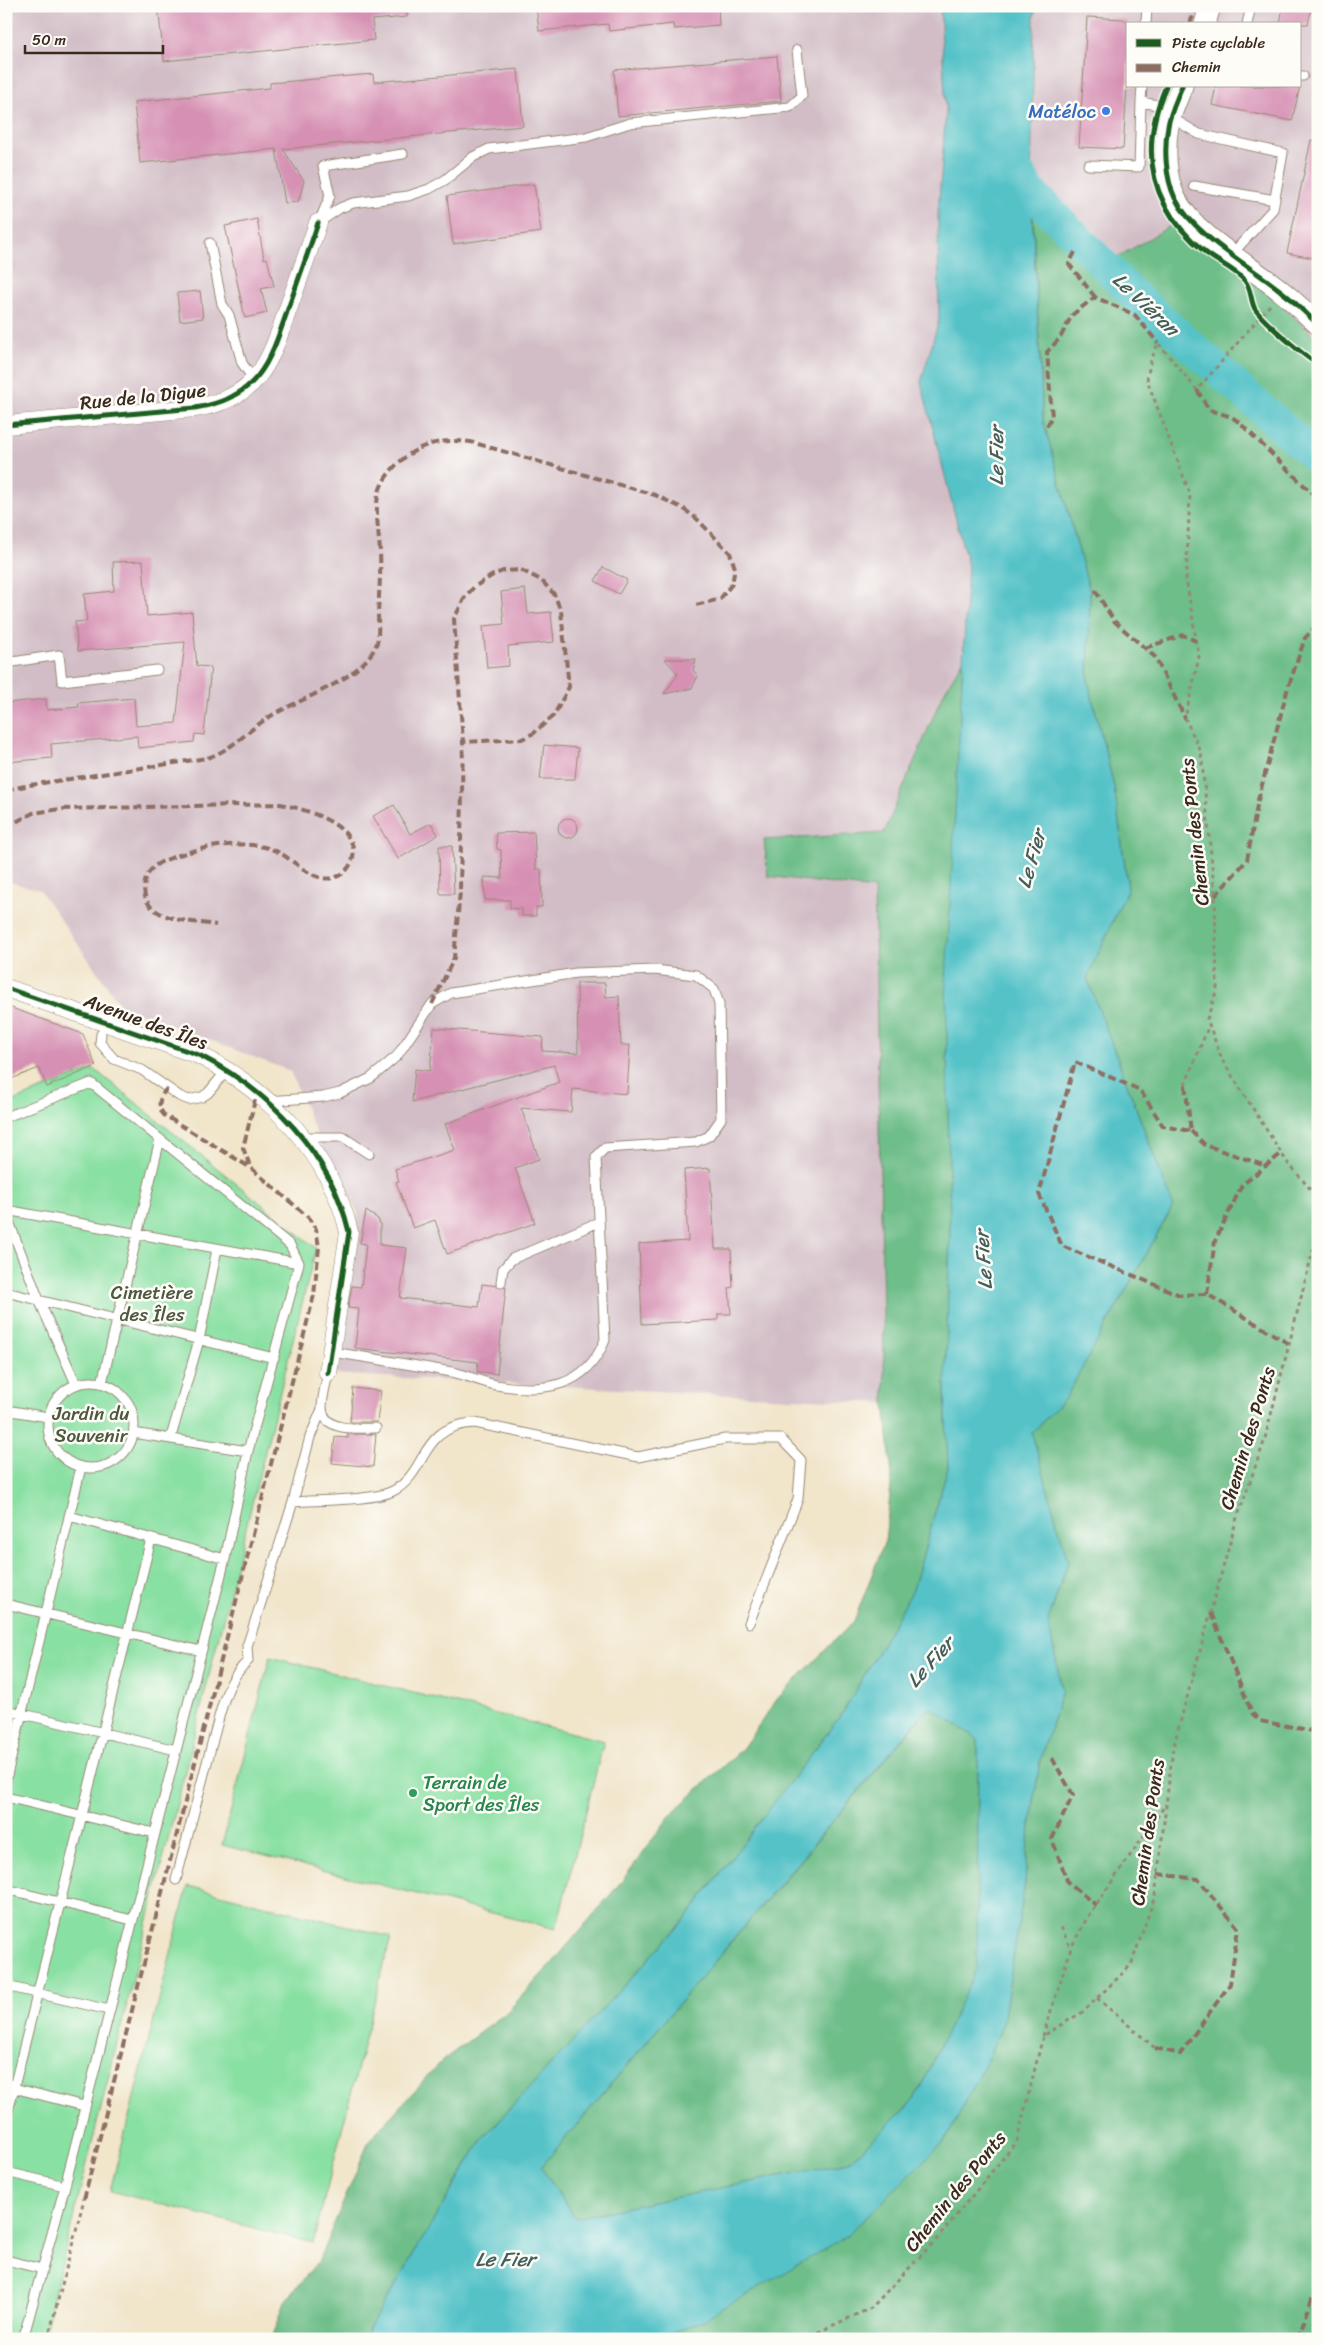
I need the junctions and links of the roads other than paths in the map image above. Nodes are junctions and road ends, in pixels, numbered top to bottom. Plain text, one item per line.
1 (1147, 6) edge
2 (1210, 6) edge
3 (1251, 6) edge
4 (1146, 22) edge
5 (1206, 22) edge
6 (1248, 22) edge
7 (797, 50) dead end
8 (1142, 88) edge
9 (1181, 88) edge
10 (1141, 102) junction
11 (1172, 113) junction
12 (403, 154) dead end
13 (1088, 165) dead end
14 (1194, 186) dead end
15 (1275, 200) junction
16 (318, 222) junction
17 (210, 243) dead end
18 (1231, 255) junction
19 (1318, 324) edge
20 (254, 380) junction
21 (6, 424) edge
22 (6, 663) edge
23 (157, 670) dead end
24 (6, 988) edge
25 (101, 1034) dead end
26 (227, 1070) junction
27 (267, 1101) junction
28 (6, 1117) edge
29 (302, 1137) junction
30 (160, 1139) junction
31 (369, 1154) dead end
32 (7, 1215) edge
33 (598, 1222) junction
34 (138, 1234) junction
35 (217, 1249) junction
36 (299, 1264) junction
37 (501, 1282) dead end
38 (6, 1292) edge
39 (39, 1300) junction
40 (118, 1320) junction
41 (199, 1340) junction
42 (331, 1352) junction
43 (274, 1358) junction
44 (328, 1373) joint
45 (102, 1383) junction
46 (76, 1384) junction
47 (322, 1409) junction
48 (6, 1410) edge
49 (48, 1417) junction
50 (376, 1428) dead end
51 (133, 1433) junction
52 (171, 1437) junction
53 (248, 1450) junction
54 (82, 1467) junction
55 (293, 1502) junction
56 (69, 1516) junction
57 (151, 1539) junction
58 (225, 1559) junction
59 (6, 1604) edge
60 (46, 1614) junction
61 (749, 1623) dead end
62 (127, 1633) junction
63 (201, 1651) junction
64 (6, 1710) edge
65 (22, 1713) junction
66 (102, 1733) junction
67 (176, 1750) junction
68 (6, 1779) edge
69 (6, 1797) edge
70 (82, 1815) junction
71 (154, 1833) junction
72 (176, 1880) dead end
73 (6, 1889) edge
74 (60, 1902) junction
75 (132, 1920) junction
76 (6, 1986) edge
77 (38, 1993) junction
78 (109, 2010) junction
79 (10, 2087) edge
80 (84, 2106) junction
81 (6, 2119) edge
82 (6, 2172) edge
83 (65, 2186) junction
84 (6, 2260) edge
85 (42, 2269) junction
86 (23, 2339) edge

1 - 4 lane
2 - 5 street
3 - 6 lane
7 - 16 lane
8 - 10 lane
9 - 11 street
10 - 11 lane
10 - 13 lane
11 - 15 lane
11 - 18 street
12 - 16 lane
14 - 15 lane
15 - 18 lane
16 - 20 street, Rue de la Digue
17 - 20 lane
18 - 19 street
20 - 21 street, Rue de la Digue
22 - 23 lane
24 - 26 street, Avenue des Îles
25 - 26 lane
26 - 27 street, Avenue des Îles
27 - 29 street, Avenue des Îles
27 - 33 lane
28 - 30 lane
29 - 31 lane
29 - 42 street, Avenue des Îles
30 - 34 lane
30 - 36 lane
32 - 34 lane
32 - 39 lane
33 - 37 lane
33 - 42 lane
34 - 35 lane
34 - 40 lane
35 - 36 lane
35 - 41 lane
36 - 43 lane
38 - 39 lane
39 - 40 lane
39 - 46 lane
40 - 41 lane
40 - 45 lane
41 - 43 lane
41 - 52 lane
42 - 44 street, Avenue des Îles
43 - 53 lane
44 - 47 lane
45 - 46 lane
45 - 51 lane
46 - 49 lane
47 - 50 lane
47 - 55 lane
48 - 49 lane
49 - 54 lane
51 - 52 lane
51 - 54 lane
52 - 53 lane
53 - 58 lane
54 - 56 lane
55 - 61 lane
55 - 72 lane
56 - 57 lane
56 - 60 lane
57 - 58 lane
57 - 62 lane
58 - 63 lane
59 - 60 lane
60 - 62 lane
60 - 65 lane
62 - 63 lane
62 - 66 lane
63 - 67 lane
64 - 65 lane
65 - 66 lane
65 - 68 lane
66 - 67 lane
66 - 70 lane
67 - 71 lane
69 - 70 lane
70 - 71 lane
70 - 74 lane
71 - 75 lane
73 - 74 lane
74 - 75 lane
74 - 77 lane
75 - 78 lane
76 - 77 lane
77 - 78 lane
77 - 79 lane
78 - 80 lane
79 - 80 lane
79 - 81 lane
80 - 83 lane
82 - 83 lane
83 - 85 lane
84 - 85 lane
85 - 86 lane

